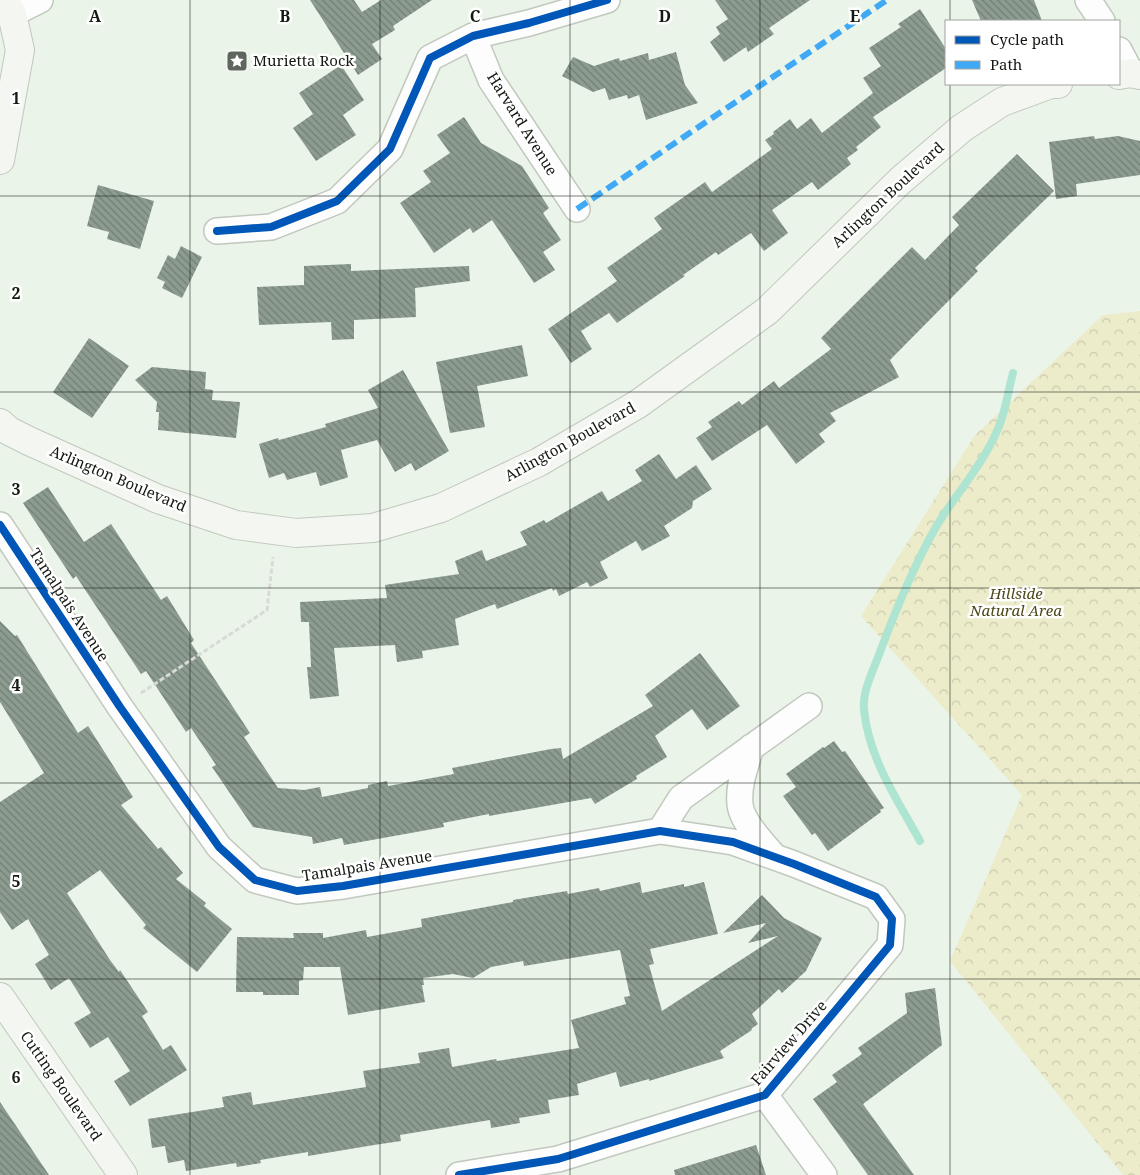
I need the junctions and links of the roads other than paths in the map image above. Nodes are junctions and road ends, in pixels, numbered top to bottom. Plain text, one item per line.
1 (40, 0) edge
2 (607, 0) edge
3 (1088, 0) edge
4 (6, 12) edge
5 (1101, 20) edge
6 (473, 36) junction
7 (1048, 85) edge
8 (0, 160) edge
9 (577, 209) dead end
10 (218, 231) dead end
11 (0, 423) edge
12 (0, 525) edge
13 (809, 706) dead end
14 (751, 747) junction
15 (660, 831) junction
16 (784, 859) junction
17 (0, 997) edge
18 (765, 1095) junction
19 (123, 1175) edge
20 (459, 1175) edge
21 (824, 1175) edge

1 - 4 street
2 - 6 street
3 - 5 street
4 - 8 main road
6 - 9 street, Harvard Avenue
6 - 10 street
7 - 11 main road, Arlington Boulevard
12 - 15 street, Tamalpais Avenue
13 - 14 street
14 - 15 street
14 - 16 street
15 - 16 street, Tamalpais Avenue
16 - 18 street, Fairview Drive
17 - 19 main road, Cutting Boulevard
18 - 20 street, Fairview Drive
18 - 21 street

